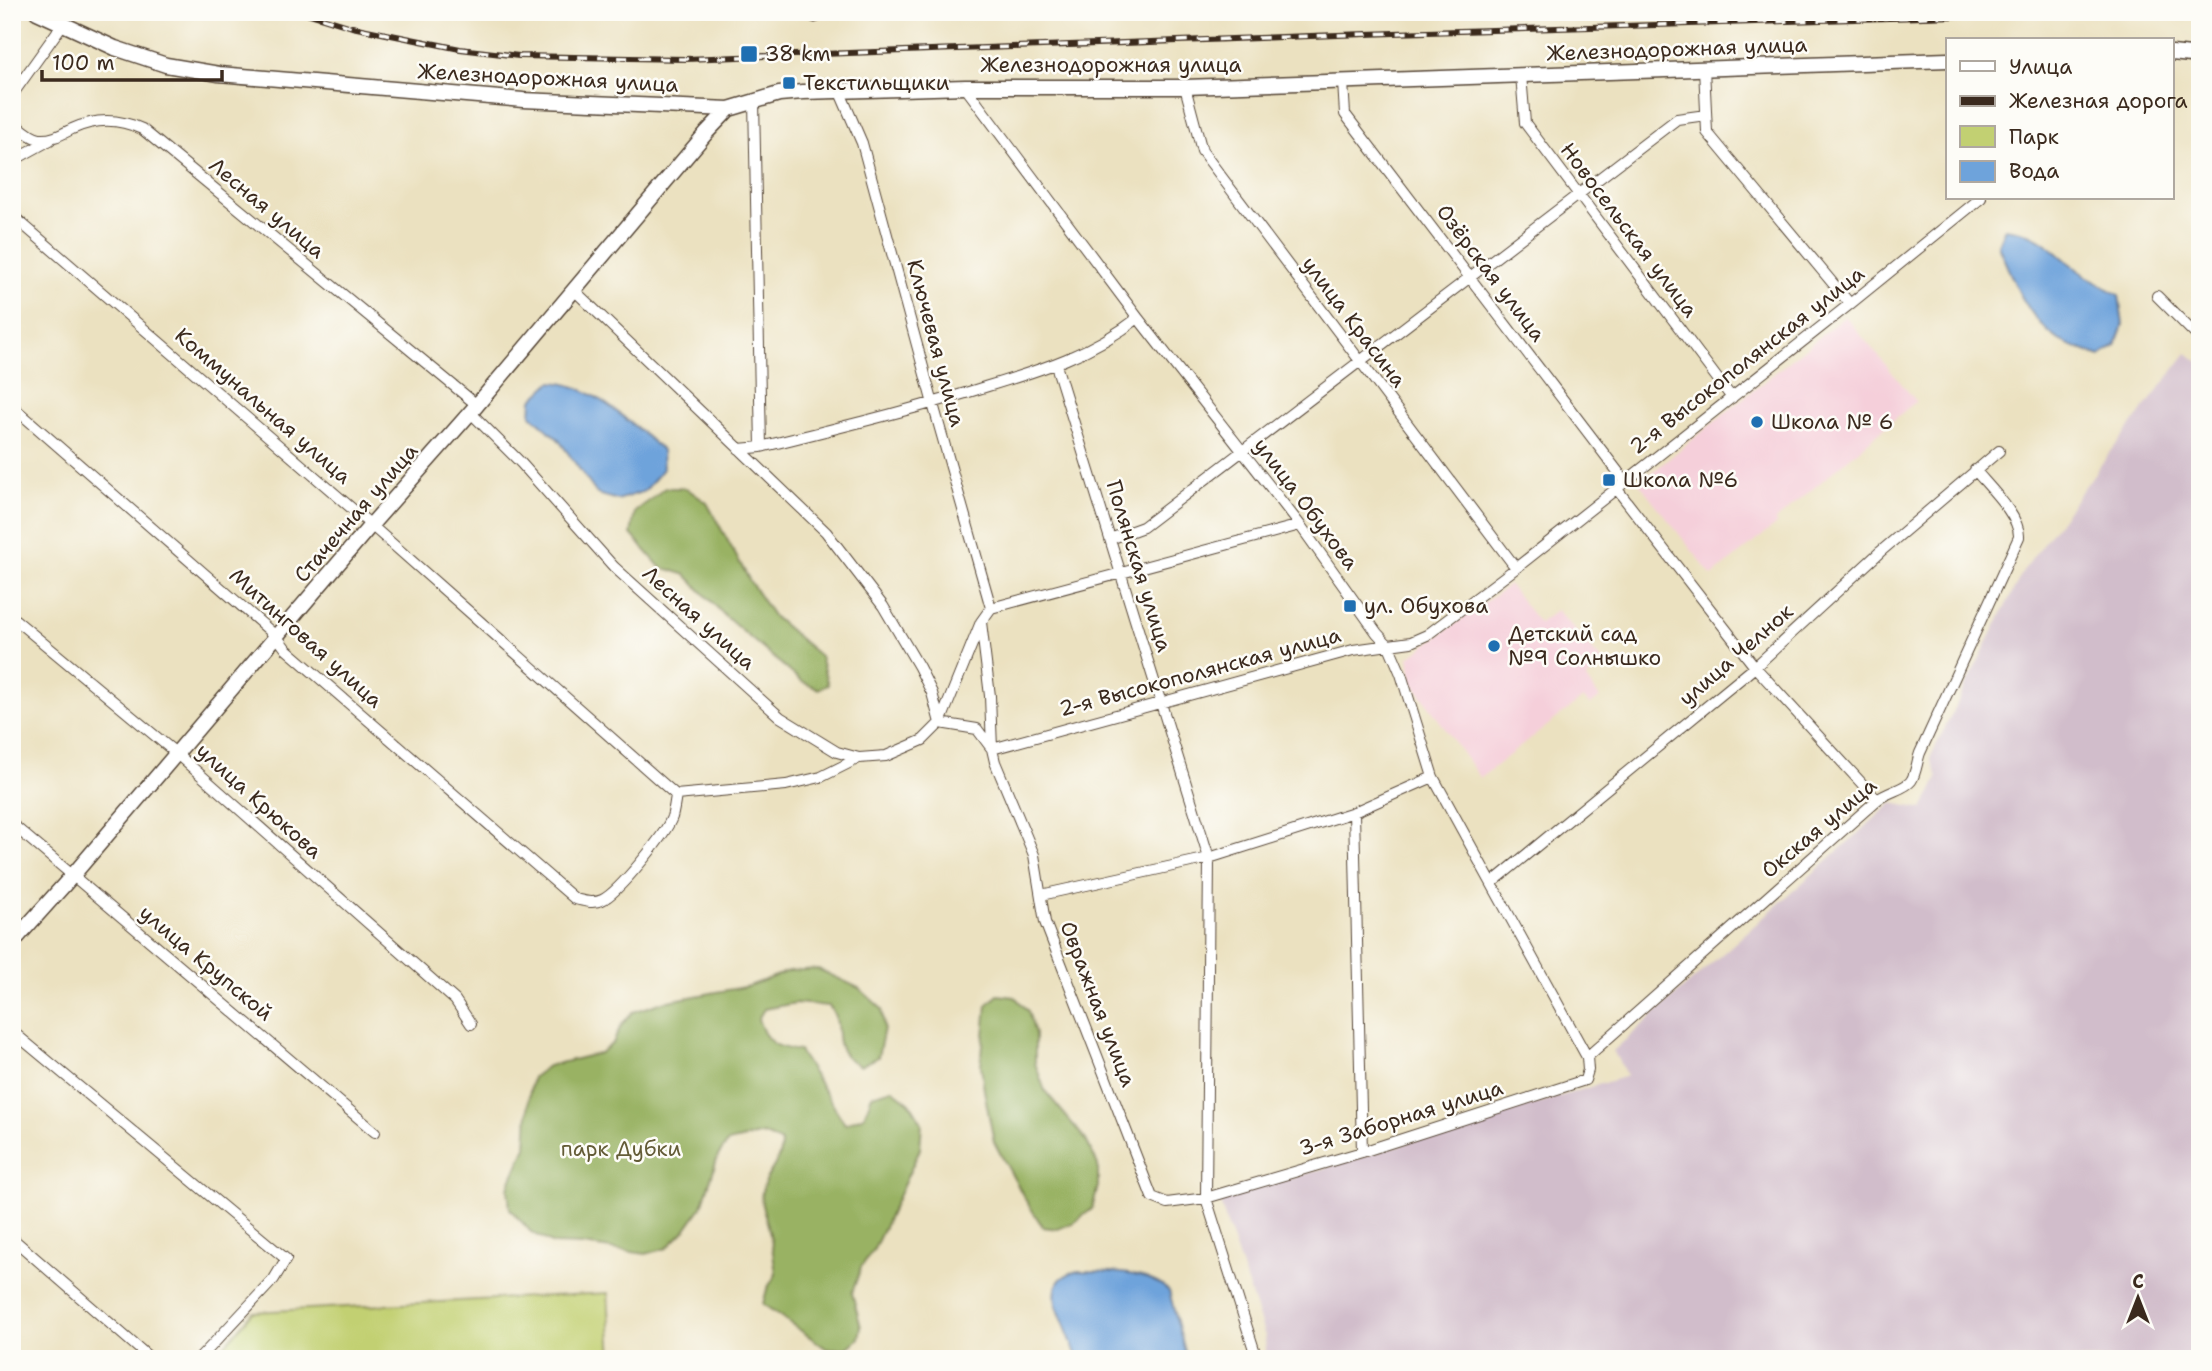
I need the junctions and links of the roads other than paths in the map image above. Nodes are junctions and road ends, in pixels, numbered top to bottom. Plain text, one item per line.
1 (37, 12) edge
2 (62, 25) junction
3 (2174, 53) edge
4 (2200, 56) edge
5 (1946, 60) edge
6 (1704, 68) junction
7 (1521, 75) junction
8 (1343, 82) junction
9 (965, 87) junction
10 (1185, 87) junction
11 (839, 90) junction
12 (12, 95) edge
13 (754, 101) junction
14 (729, 109) junction
15 (1706, 114) junction
16 (12, 121) edge
17 (53, 138) junction
18 (12, 161) edge
19 (1577, 194) junction
20 (1979, 200) edge
21 (12, 215) edge
22 (1470, 277) junction
23 (574, 290) junction
24 (2157, 296) dead end
25 (1850, 304) junction
26 (1138, 318) junction
27 (2200, 339) edge
28 (1360, 362) junction
29 (1056, 365) junction
30 (1732, 398) junction
31 (933, 404) junction
32 (12, 406) edge
33 (474, 409) junction
34 (761, 447) junction
35 (739, 449) junction
36 (1242, 451) junction
37 (1999, 451) dead end
38 (1975, 470) junction
39 (1625, 481) junction
40 (1616, 488) junction
41 (371, 525) junction
42 (1300, 525) junction
43 (1110, 539) junction
44 (1516, 568) junction
45 (1121, 573) junction
46 (991, 608) junction
47 (12, 617) edge
48 (981, 622) junction
49 (277, 637) junction
50 (1389, 646) junction
51 (1755, 667) junction
52 (1161, 704) junction
53 (940, 723) junction
54 (992, 749) junction
55 (177, 754) junction
56 (859, 758) junction
57 (1433, 777) junction
58 (676, 795) junction
59 (1877, 800) junction
60 (1354, 813) junction
61 (12, 824) edge
62 (1209, 858) junction
63 (73, 875) junction
64 (1493, 882) junction
65 (1041, 895) junction
66 (12, 943) edge
67 (471, 1024) dead end
68 (12, 1031) edge
69 (1587, 1057) junction
70 (375, 1132) dead end
71 (1362, 1152) junction
72 (1206, 1198) junction
73 (12, 1238) edge
74 (151, 1359) edge
75 (199, 1359) edge
76 (1256, 1359) edge

1 - 2 street, Железнодорожная улица
2 - 12 street
2 - 14 street, Железнодорожная улица
3 - 4 street
5 - 6 street, Железнодорожная улица
6 - 7 street, Железнодорожная улица
6 - 15 street
7 - 8 street, Железнодорожная улица
7 - 19 street, Новосельская улица
8 - 10 street, Железнодорожная улица
8 - 22 street, Озёрская улица
9 - 10 street, Железнодорожная улица
9 - 11 street, Железнодорожная улица
9 - 26 street, улица Обухова
10 - 28 street, улица Красина
11 - 13 street, Железнодорожная улица
11 - 31 street, Ключевая улица
13 - 14 street, Железнодорожная улица
13 - 34 street
14 - 23 street, Стачечная улица
15 - 19 street
15 - 25 street
16 - 17 street
17 - 18 street, Лесная улица
17 - 33 street, Лесная улица
19 - 22 street
19 - 30 street, Новосельская улица
20 - 25 street, 2-я Высокополянская улица
21 - 41 street, Коммунальная улица
22 - 28 street
22 - 39 street, Озёрская улица
23 - 33 street, Стачечная улица
23 - 35 street
24 - 27 street
25 - 30 street, 2-я Высокополянская улица
26 - 29 street
26 - 36 street, улица Обухова
28 - 36 street
28 - 44 street, улица Красина
29 - 31 street
29 - 43 street, Полянская улица
30 - 39 street, 2-я Высокополянская улица
31 - 34 street
31 - 46 street, Ключевая улица
32 - 49 street, Митинговая улица
33 - 41 street, Стачечная улица
33 - 56 street, Лесная улица
34 - 35 street
35 - 53 street
36 - 42 street, улица Обухова
36 - 43 street
37 - 38 street, улица Челнок
38 - 51 street, улица Челнок
38 - 59 street, Окская улица
39 - 40 street, 2-я Высокополянская улица
40 - 44 street, 2-я Высокополянская улица
40 - 51 street
41 - 49 street, Стачечная улица
41 - 58 street, Коммунальная улица
42 - 45 street
42 - 50 street, улица Обухова
43 - 45 street, Полянская улица
44 - 50 street, 2-я Высокополянская улица
45 - 46 street
45 - 52 street, Полянская улица
46 - 48 street
47 - 55 street, улица Крюкова
48 - 53 street
48 - 54 street
49 - 55 street, Стачечная улица
49 - 58 street, Митинговая улица
50 - 52 street, 2-я Высокополянская улица
50 - 57 street, улица Обухова
51 - 59 street
51 - 64 street, улица Челнок
52 - 54 street, 2-я Высокополянская улица
52 - 62 street, Полянская улица
53 - 54 street
53 - 56 street
54 - 65 street, Овражная улица
55 - 63 street, Стачечная улица
55 - 67 street, улица Крюкова
56 - 58 street
57 - 60 street
57 - 64 street, улица Обухова
59 - 69 street, Окская улица
60 - 62 street
60 - 71 street
61 - 63 street, улица Крупской
62 - 65 street
62 - 72 street, Полянская улица
63 - 66 street, Стачечная улица
63 - 70 street, улица Крупской
64 - 69 street, улица Обухова
65 - 72 street, Овражная улица
68 - 75 street
69 - 71 street, 3-я Заборная улица
71 - 72 street, 3-я Заборная улица
72 - 76 street, Полянская улица
73 - 74 street

